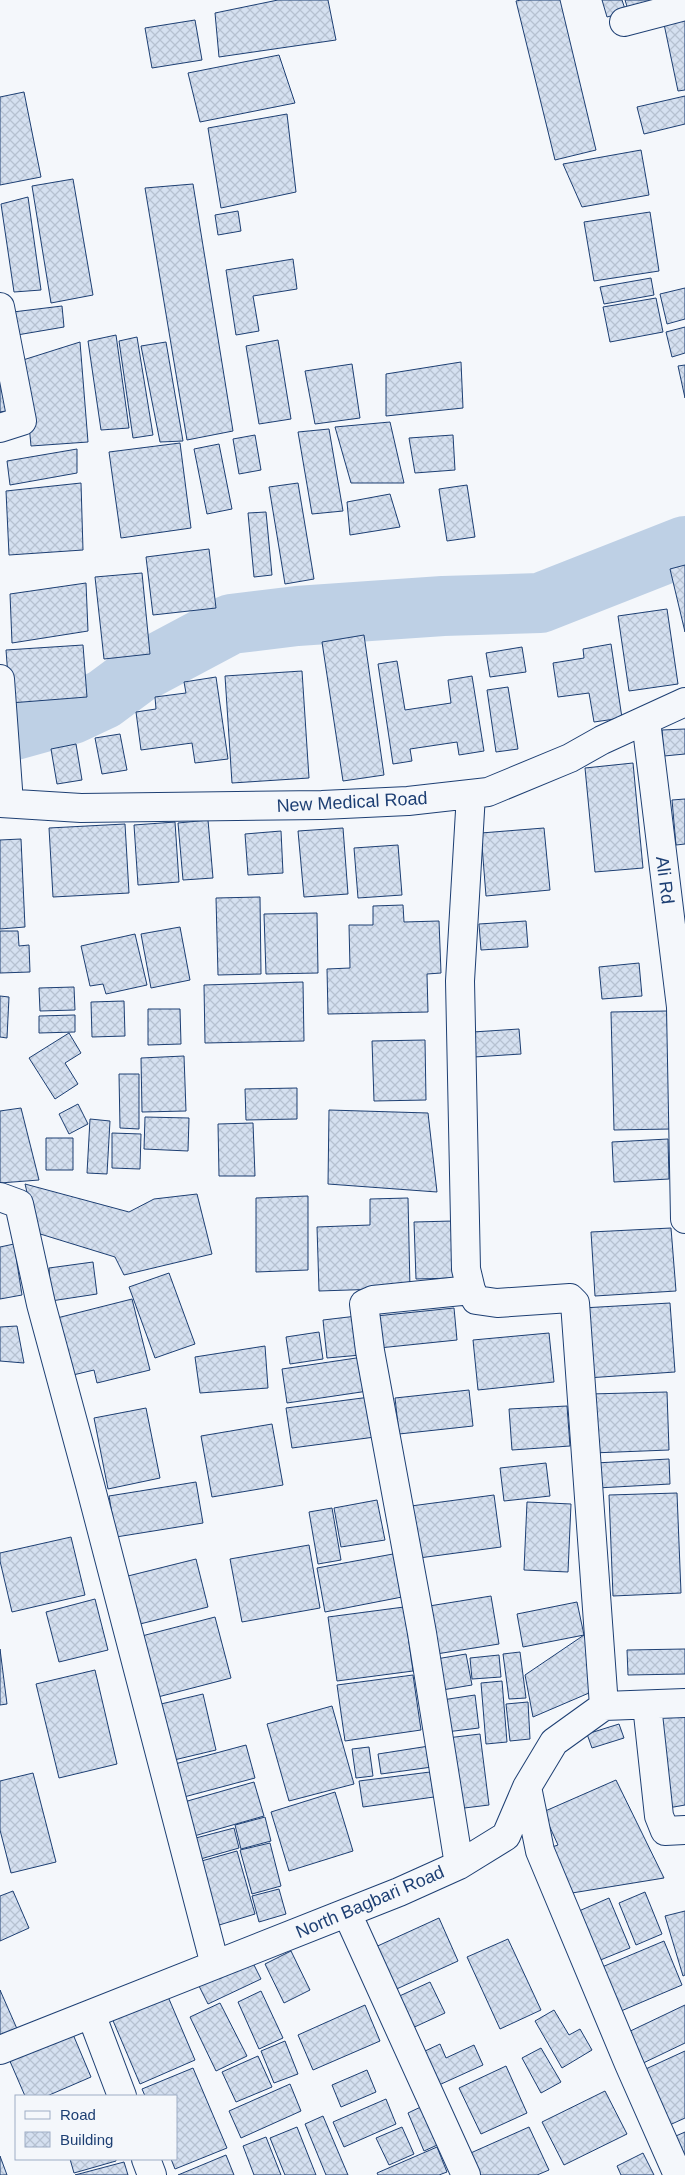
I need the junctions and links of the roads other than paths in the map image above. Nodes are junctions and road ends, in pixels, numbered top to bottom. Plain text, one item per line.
1 (685, 6) edge
2 (624, 22) dead end
3 (0, 307) edge
4 (0, 428) edge
5 (0, 683) edge
6 (685, 702) edge
7 (646, 721) junction
8 (471, 794) junction
9 (4, 803) edge
10 (0, 1197) edge
11 (685, 1219) edge
12 (471, 1290) junction
13 (685, 1704) edge
14 (647, 1705) junction
15 (604, 1706) junction
16 (528, 1787) junction
17 (685, 1830) edge
18 (459, 1865) junction
19 (347, 1913) junction
20 (215, 1965) junction
21 (91, 2014) junction
22 (0, 2050) edge
23 (122, 2095) edge
24 (146, 2160) edge
25 (152, 2175) edge
26 (466, 2175) edge
27 (678, 2175) edge

1 - 2 street
3 - 4 street
5 - 9 street
6 - 7 street, New Medical Road
7 - 8 street, New Medical Road
7 - 11 street, Ali Rd
8 - 9 street, New Medical Road
8 - 12 street
10 - 20 street
12 - 15 street
12 - 18 street
13 - 14 street
14 - 15 street
14 - 17 street
15 - 16 street, North Bagbari Road
16 - 18 street, North Bagbari Road
16 - 27 street
18 - 19 street, North Bagbari Road
19 - 20 street, North Bagbari Road
19 - 26 street
20 - 21 street, North Bagbari Road
21 - 22 street, North Bagbari Road
21 - 23 street
24 - 25 street

